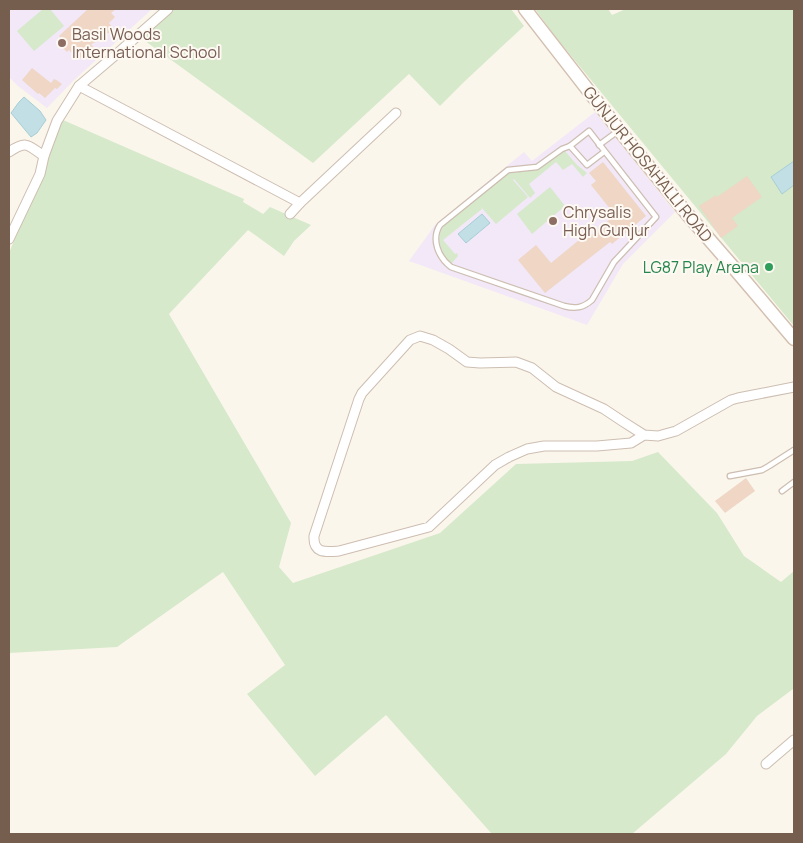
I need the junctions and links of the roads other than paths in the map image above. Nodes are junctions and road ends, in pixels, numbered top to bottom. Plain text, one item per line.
1 (168, 9) edge
2 (525, 9) edge
3 (78, 86) junction
4 (396, 113) dead end
5 (619, 130) junction
6 (599, 145) junction
7 (570, 146) junction
8 (9, 152) edge
9 (604, 152) junction
10 (44, 156) junction
11 (300, 203) junction
12 (290, 214) dead end
13 (9, 239) edge
14 (794, 339) edge
15 (794, 388) edge
16 (644, 435) junction
17 (794, 450) edge
18 (730, 476) dead end
19 (794, 482) edge
20 (782, 491) dead end
21 (794, 740) edge
22 (766, 764) dead end

1 - 3 street
2 - 5 street, GUNJUR HOSAHALLI ROAD
3 - 10 street
3 - 11 street
4 - 11 street
5 - 6 lane
5 - 14 street, GUNJUR HOSAHALLI ROAD
6 - 7 lane
6 - 9 lane
7 - 9 lane
7 - 9 lane
8 - 10 street
10 - 13 street
11 - 12 street
15 - 16 street
16 - 16 street
17 - 18 lane
19 - 20 lane
21 - 22 street

